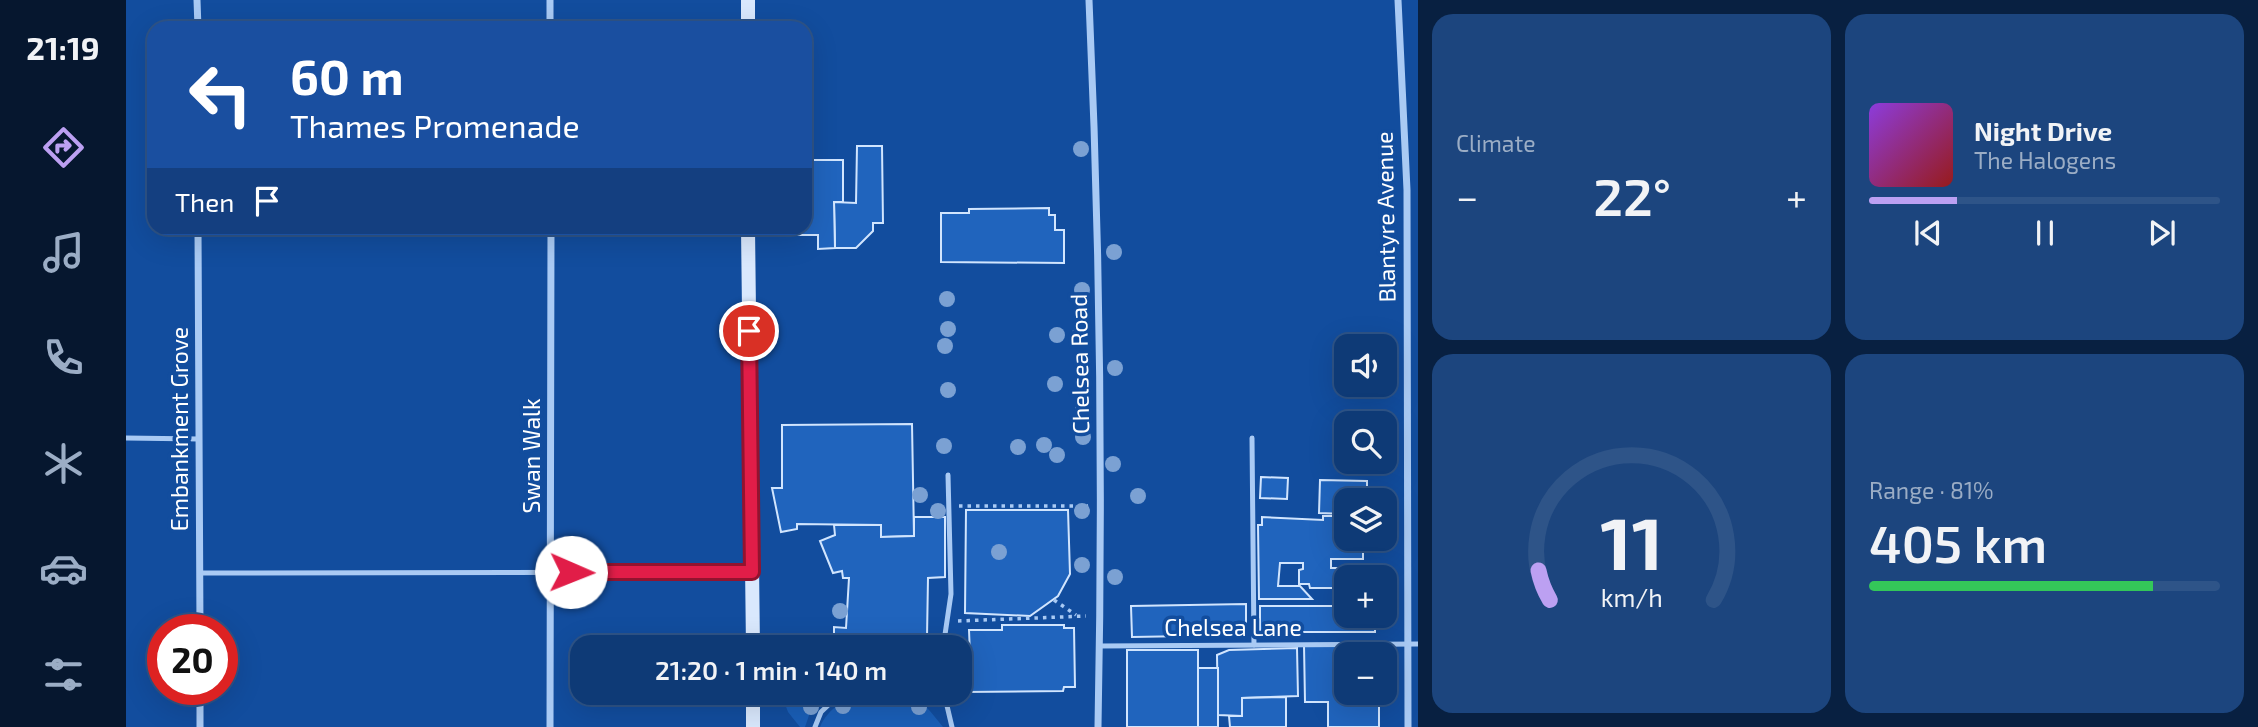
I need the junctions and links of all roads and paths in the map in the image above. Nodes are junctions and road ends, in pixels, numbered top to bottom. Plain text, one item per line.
1 (197, 0) edge
2 (550, 0) edge
3 (748, 0) edge
4 (1089, 0) edge
5 (1398, 0) edge
6 (198, 21) edge
7 (550, 21) edge
8 (748, 21) edge
9 (198, 235) edge
10 (551, 235) edge
11 (748, 235) edge
12 (126, 438) edge
13 (1252, 438) dead end
14 (199, 439) junction
15 (948, 475) dead end
16 (949, 505) junction
17 (1070, 506) dead end
18 (551, 572) junction
19 (752, 572) junction
20 (200, 573) junction
21 (1054, 600) dead end
22 (200, 614) edge
23 (1101, 615) junction
24 (1078, 617) junction
25 (945, 621) junction
26 (753, 635) edge
27 (944, 635) edge
28 (1408, 644) junction
29 (1418, 644) edge
30 (1254, 645) junction
31 (1100, 646) junction
32 (200, 705) edge
33 (753, 705) edge
34 (828, 705) edge
35 (947, 705) edge
36 (200, 727) edge
37 (550, 727) edge
38 (753, 727) edge
39 (815, 727) edge
40 (952, 727) edge
41 (1098, 727) edge
42 (1408, 727) edge

1 - 6 street
2 - 7 street
3 - 8 main road
4 - 23 street, Chelsea Road
5 - 28 street, Blantyre Avenue
9 - 14 street, Embankment Grove
10 - 18 street, Swan Walk
11 - 19 main road
12 - 14 lane
13 - 30 lane
14 - 20 street, Embankment Grove
15 - 16 lane
16 - 17 path
16 - 25 lane
18 - 19 lane
18 - 20 lane
18 - 37 street, Swan Walk
19 - 26 main road
20 - 22 street, Embankment Grove
21 - 24 path
23 - 24 path
23 - 31 street, Chelsea Road
24 - 25 path
25 - 27 lane
28 - 29 lane, Chelsea Lane
28 - 30 lane, Chelsea Lane
28 - 42 street, Blantyre Avenue
30 - 31 lane, Chelsea Lane
31 - 41 street, Chelsea Road
32 - 36 street
33 - 38 main road
34 - 39 lane
35 - 40 lane

